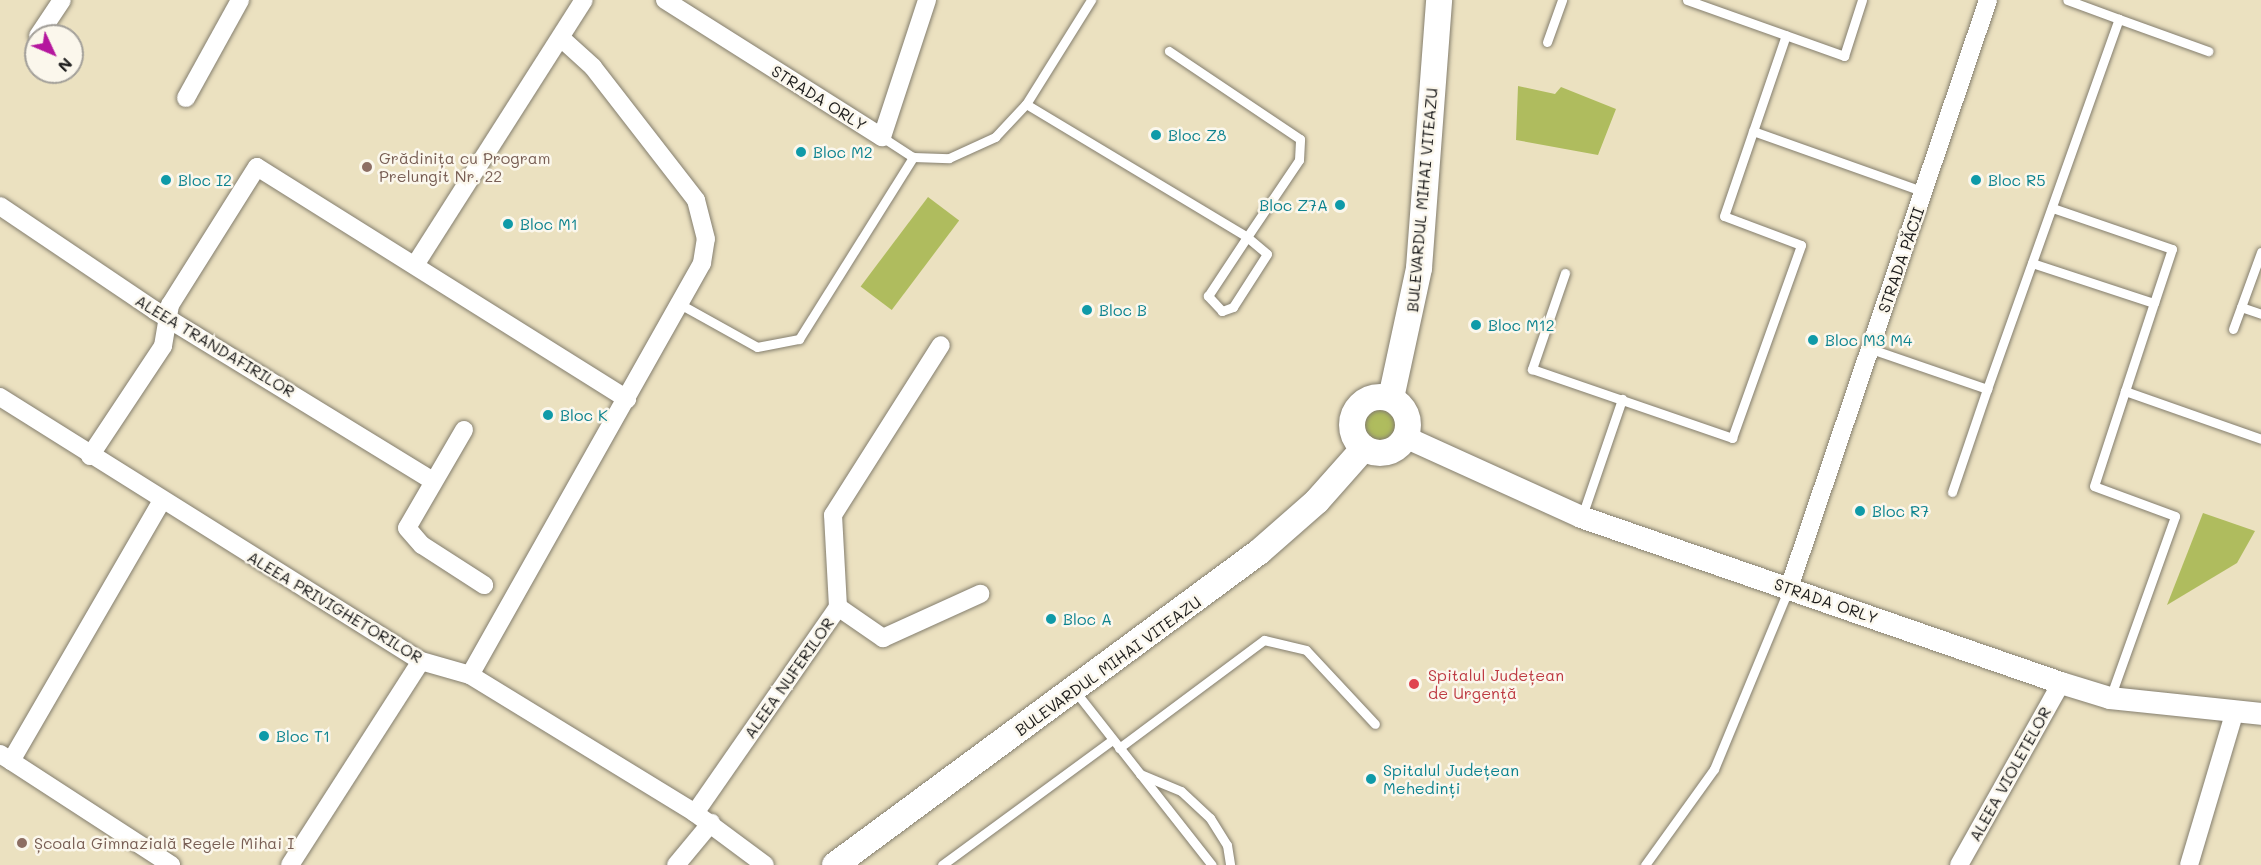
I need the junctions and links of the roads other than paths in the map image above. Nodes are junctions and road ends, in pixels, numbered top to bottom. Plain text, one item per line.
1 (62, 0) edge
2 (240, 0) edge
3 (584, 0) edge
4 (665, 0) edge
5 (927, 0) edge
6 (1091, 0) edge
7 (1439, 0) edge
8 (1562, 0) edge
9 (1688, 0) edge
10 (1863, 0) edge
11 (1988, 0) edge
12 (2067, 0) edge
13 (2119, 19) junction
14 (46, 24) edge
15 (1786, 35) junction
16 (561, 38) junction
17 (1547, 42) dead end
18 (1169, 51) dead end
19 (2208, 51) dead end
20 (186, 98) dead end
21 (1026, 104) junction
22 (1753, 131) junction
23 (882, 138) junction
24 (913, 157) junction
25 (1924, 192) junction
26 (0, 206) edge
27 (2052, 208) junction
28 (1247, 237) junction
29 (2261, 252) edge
30 (2032, 263) junction
31 (415, 266) junction
32 (1565, 273) dead end
33 (678, 303) junction
34 (2154, 303) junction
35 (2241, 307) junction
36 (2261, 314) edge
37 (170, 317) junction
38 (2233, 329) dead end
39 (941, 345) dead end
40 (1871, 349) junction
41 (1987, 389) junction
42 (2125, 391) junction
43 (0, 397) edge
44 (1391, 398) junction
45 (627, 399) junction
46 (1622, 399) junction
47 (464, 430) dead end
48 (1406, 437) junction
49 (2261, 439) edge
50 (1364, 448) junction
51 (90, 456) junction
52 (433, 481) junction
53 (1952, 492) dead end
54 (162, 502) junction
55 (1581, 517) junction
56 (484, 585) dead end
57 (1789, 588) junction
58 (980, 594) dead end
59 (838, 607) junction
60 (421, 661) junction
61 (470, 675) junction
62 (2061, 683) junction
63 (1075, 691) junction
64 (2110, 698) junction
65 (2234, 714) junction
66 (2261, 714) edge
67 (1375, 723) dead end
68 (1112, 740) junction
69 (1119, 748) junction
70 (5, 758) edge
71 (1140, 774) junction
72 (695, 813) junction
73 (711, 823) junction
74 (681, 862) edge
75 (171, 865) edge
76 (290, 865) edge
77 (765, 865) edge
78 (836, 865) edge
79 (942, 865) edge
80 (1212, 865) edge
81 (1230, 865) edge
82 (1645, 865) edge
83 (1959, 865) edge
84 (2189, 865) edge

1 - 14 street
2 - 20 street
3 - 16 street
4 - 23 street, STRADA ORLY
5 - 23 street, STRADA ORLY
6 - 21 lane
7 - 44 main road, BULEVARDUL MIHAI VITEAZU
8 - 17 lane
9 - 15 lane
10 - 15 lane
11 - 25 street, STRADA PĂCII
12 - 13 lane
13 - 19 lane
13 - 27 lane
15 - 22 lane
16 - 31 street
16 - 33 street
18 - 28 lane
21 - 24 lane
21 - 28 lane
22 - 25 lane
22 - 46 lane
23 - 24 lane
24 - 33 lane
25 - 40 street, STRADA PĂCII
26 - 37 street, ALEEA TRANDAFIRILOR
27 - 30 lane
27 - 34 lane
28 - 28 lane
29 - 35 lane
30 - 34 lane
30 - 41 lane
31 - 37 street
31 - 45 street
32 - 46 lane
33 - 45 street
34 - 42 lane
35 - 36 lane
35 - 38 lane
37 - 51 street
37 - 52 street, ALEEA TRANDAFIRILOR
39 - 59 street, ALEEA NUFERILOR
40 - 41 lane
40 - 57 street, STRADA PĂCII
41 - 53 lane
42 - 49 lane
42 - 64 lane
43 - 51 street, ALEEA PRIVIGHETORILOR
44 - 48 main road
44 - 50 main road
45 - 61 street
46 - 55 lane
47 - 52 street
48 - 50 main road
48 - 55 street, STRADA ORLY
50 - 63 main road, BULEVARDUL MIHAI VITEAZU
51 - 54 street, ALEEA PRIVIGHETORILOR
52 - 56 street
54 - 60 street, ALEEA PRIVIGHETORILOR
54 - 70 street
55 - 57 street, STRADA ORLY
57 - 62 street, STRADA ORLY
57 - 82 lane
58 - 59 street
59 - 72 street, ALEEA NUFERILOR
60 - 61 street, ALEEA PRIVIGHETORILOR
60 - 76 street
61 - 72 street, ALEEA PRIVIGHETORILOR
62 - 64 street, STRADA ORLY
62 - 83 street, ALEEA VIOLETELOR
63 - 68 lane
63 - 78 main road, BULEVARDUL MIHAI VITEAZU
64 - 65 street, STRADA ORLY
65 - 66 street, STRADA ORLY
65 - 84 street
67 - 69 lane
68 - 69 lane
68 - 79 lane
69 - 71 lane
70 - 75 street
71 - 80 lane
71 - 81 lane
72 - 73 street, ALEEA PRIVIGHETORILOR
73 - 74 street
73 - 77 street, ALEEA PRIVIGHETORILOR

